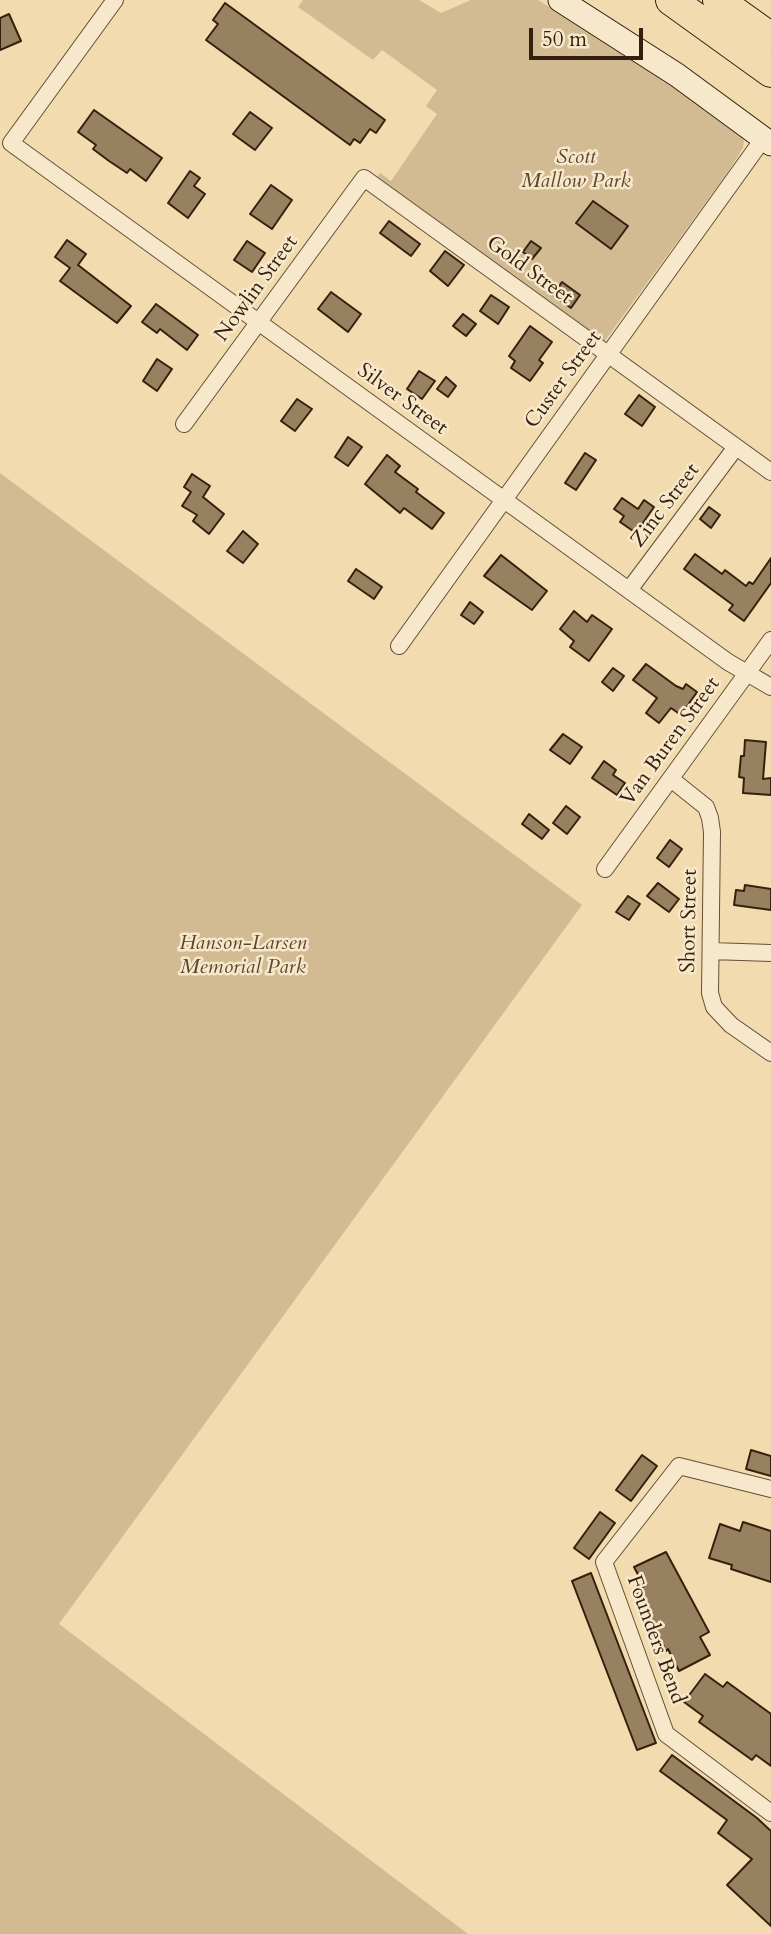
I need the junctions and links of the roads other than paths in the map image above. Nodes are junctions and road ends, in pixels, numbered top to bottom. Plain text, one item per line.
1 (115, 0) edge
2 (560, 0) edge
3 (671, 0) edge
4 (718, 0) edge
5 (771, 38) edge
6 (771, 72) edge
7 (767, 141) edge
8 (364, 178) joint
9 (258, 322) junction
10 (608, 354) junction
11 (184, 424) dead end
12 (736, 447) junction
13 (771, 472) edge
14 (503, 500) junction
15 (629, 590) junction
16 (771, 640) edge
17 (399, 646) dead end
18 (747, 673) junction
19 (771, 687) edge
20 (671, 779) junction
21 (605, 869) dead end
22 (711, 951) junction
23 (771, 953) edge
24 (771, 1053) edge
25 (771, 1489) edge
26 (771, 1813) edge

1 - 9 street, Silver Street
2 - 7 main road
3 - 6 highway
4 - 5 highway
7 - 10 street, Custer Street
8 - 9 street, Nowlin Street
8 - 10 street, Gold Street
9 - 11 street, Nowlin Street
9 - 14 street, Silver Street
10 - 12 street, Gold Street
10 - 14 street, Custer Street
12 - 13 street, Gold Street
12 - 15 street, Zinc Street
14 - 15 street, Silver Street
14 - 17 street, Custer Street
15 - 18 street, Silver Street
16 - 18 street, Van Buren Street
18 - 19 street, Silver Street
18 - 20 street, Van Buren Street
20 - 21 street, Van Buren Street
20 - 22 street, Short Street
22 - 23 street
22 - 24 street, Short Street
25 - 26 street, Founders Bend

